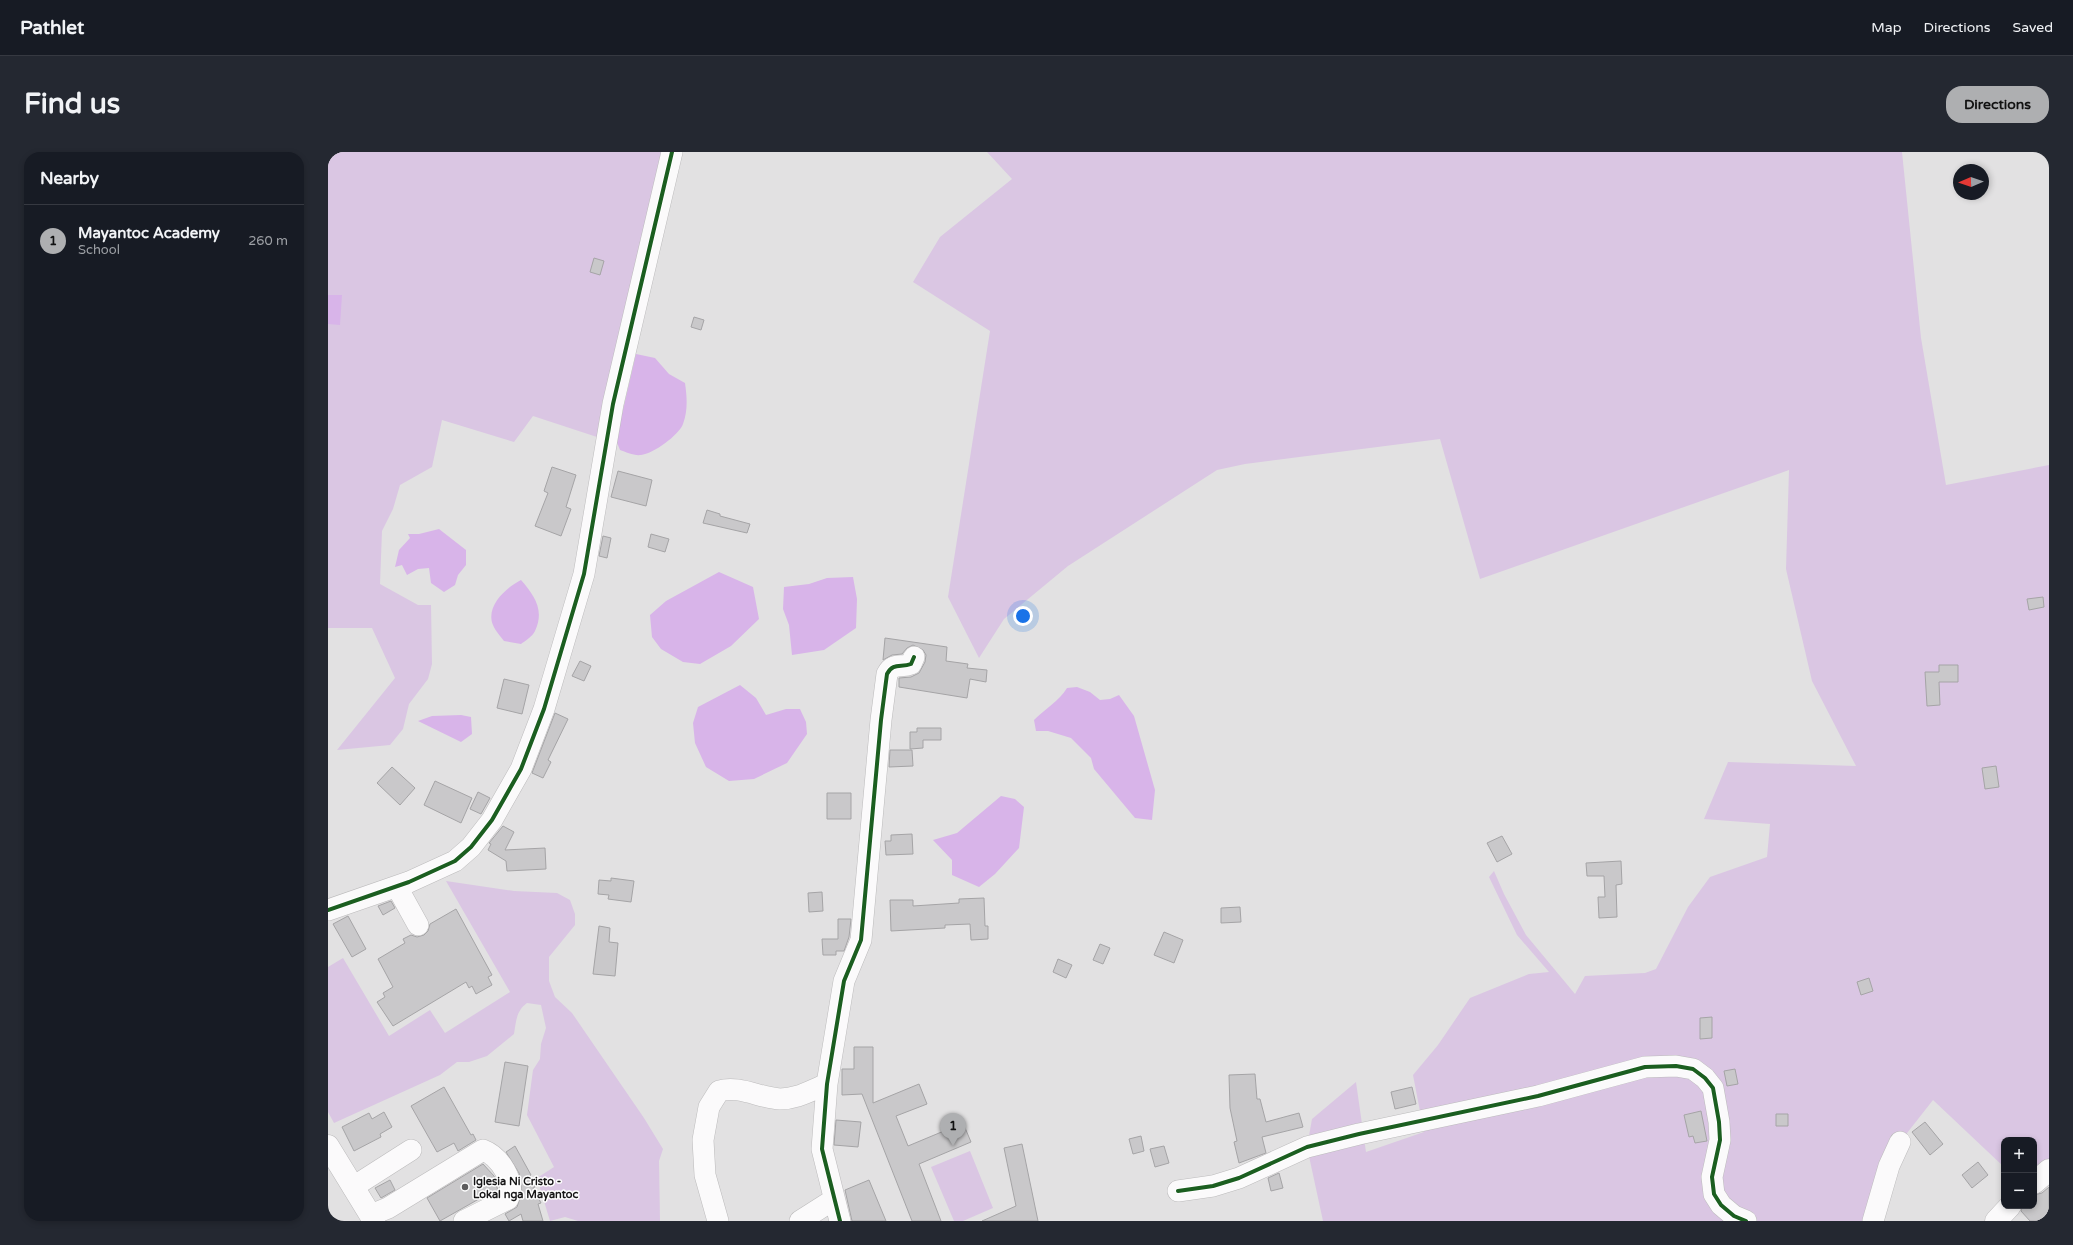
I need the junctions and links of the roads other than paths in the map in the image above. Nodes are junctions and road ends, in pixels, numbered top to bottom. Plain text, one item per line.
1 (672, 152) edge
2 (914, 657) dead end
3 (396, 887) junction
4 (328, 910) edge
5 (418, 925) dead end
6 (827, 1084) junction
7 (1900, 1142) dead end
8 (328, 1146) edge
9 (412, 1150) dead end
10 (2049, 1170) edge
11 (2037, 1180) edge
12 (353, 1187) junction
13 (1178, 1191) dead end
14 (833, 1200) junction
15 (2007, 1209) edge
16 (372, 1218) edge
17 (464, 1221) edge
18 (718, 1221) edge
19 (800, 1221) edge
20 (840, 1221) edge
21 (1746, 1221) edge
22 (1873, 1221) edge
23 (1996, 1221) edge

1 - 3 street
2 - 6 street
3 - 4 street
3 - 5 street
6 - 14 street
6 - 18 street
7 - 22 street
8 - 12 main road
9 - 12 street
10 - 11 main road
12 - 16 main road
13 - 21 street
14 - 19 street
14 - 20 street
15 - 23 main road
16 - 17 street

